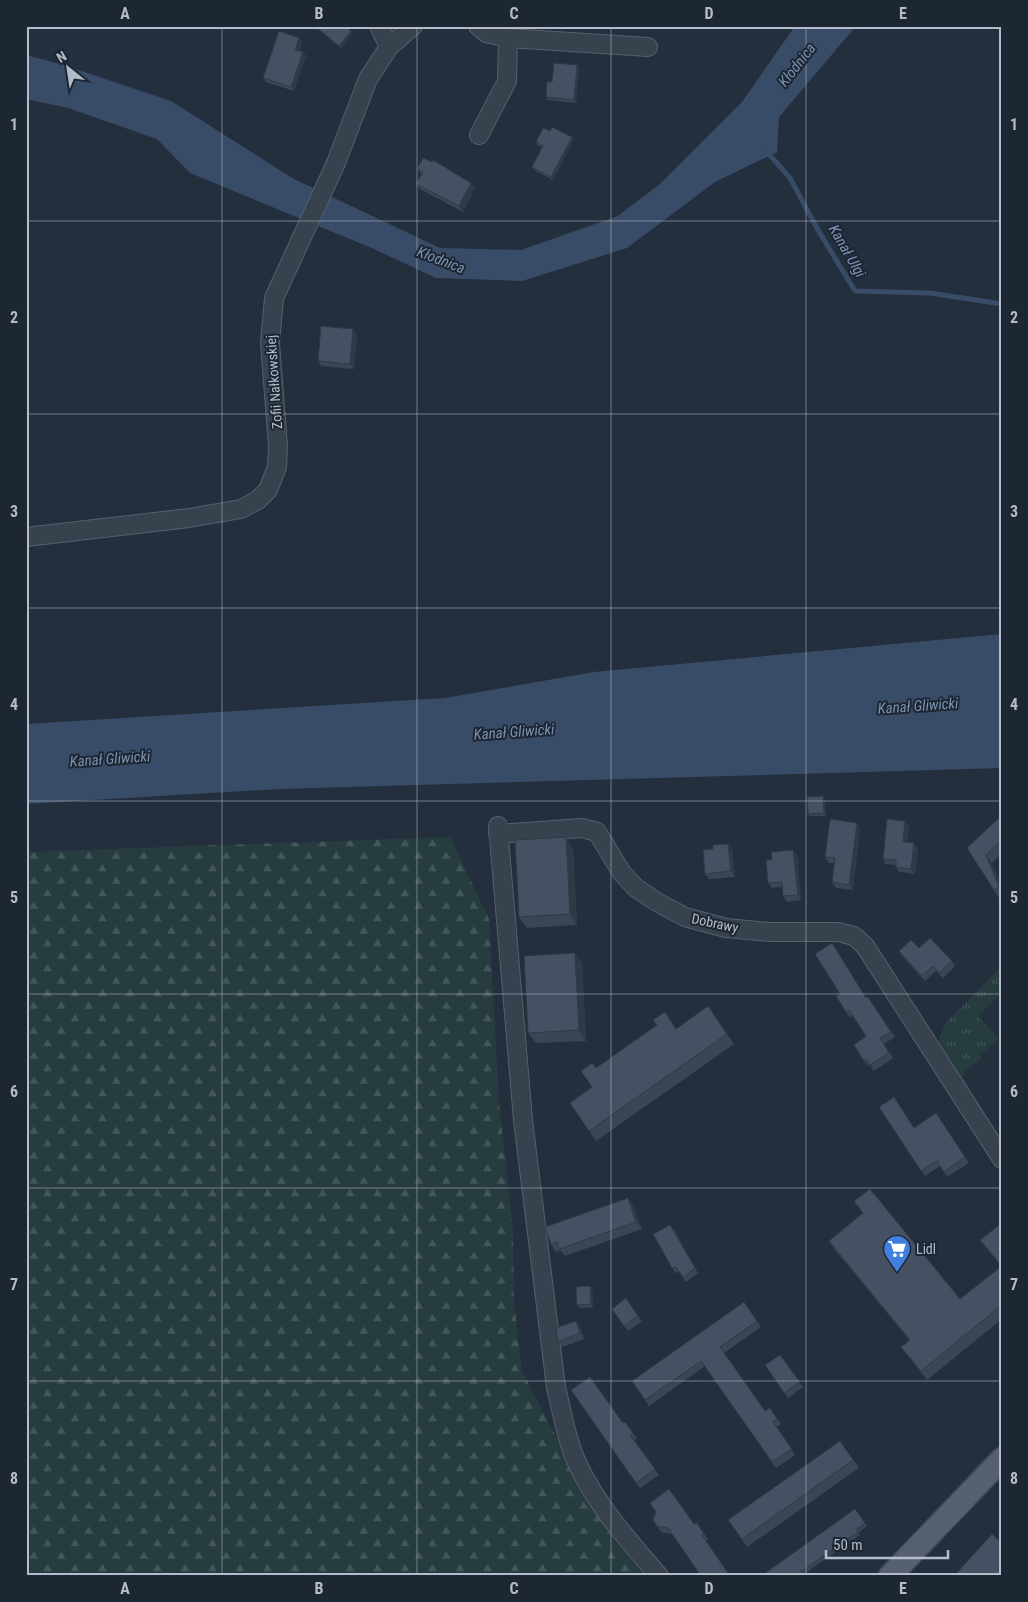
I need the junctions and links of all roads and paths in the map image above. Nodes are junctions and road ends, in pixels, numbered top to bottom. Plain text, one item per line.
1 (379, 26) edge
2 (413, 26) edge
3 (478, 26) edge
4 (508, 38) junction
5 (389, 47) junction
6 (648, 47) dead end
7 (480, 135) dead end
8 (26, 536) edge
9 (1002, 1158) edge
10 (1002, 1459) edge
11 (659, 1576) edge
12 (890, 1576) edge

1 - 5 street
2 - 5 street, Zofii Nałkowskiej
3 - 4 street
4 - 6 street
4 - 7 street
5 - 8 street, Zofii Nałkowskiej
9 - 11 street, Dobrawy
10 - 12 main road

